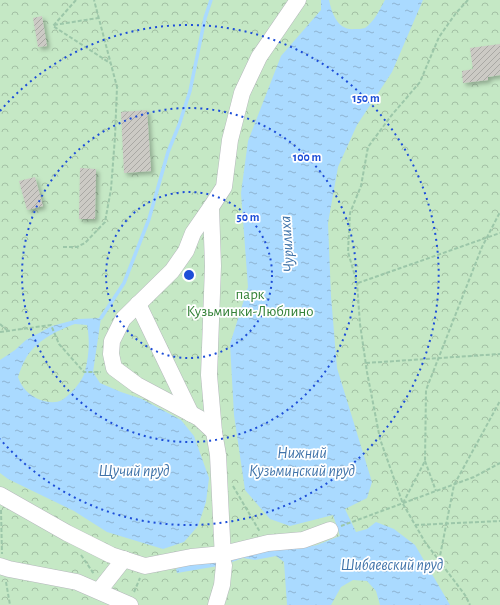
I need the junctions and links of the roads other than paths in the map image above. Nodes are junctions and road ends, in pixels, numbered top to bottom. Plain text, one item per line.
1 (298, 0) edge
2 (211, 207) junction
3 (138, 304) junction
4 (192, 414) junction
5 (214, 432) junction
6 (0, 495) edge
7 (330, 530) dead end
8 (124, 559) junction
9 (223, 559) junction
10 (1, 566) edge
11 (102, 587) road end
12 (130, 605) edge
13 (216, 605) edge

1 - 2 lane
2 - 3 lane
2 - 5 lane
3 - 4 lane
3 - 4 lane
4 - 5 lane
5 - 9 lane
6 - 8 lane
7 - 9 lane
8 - 9 lane
8 - 11 lane
9 - 13 lane
10 - 12 lane

